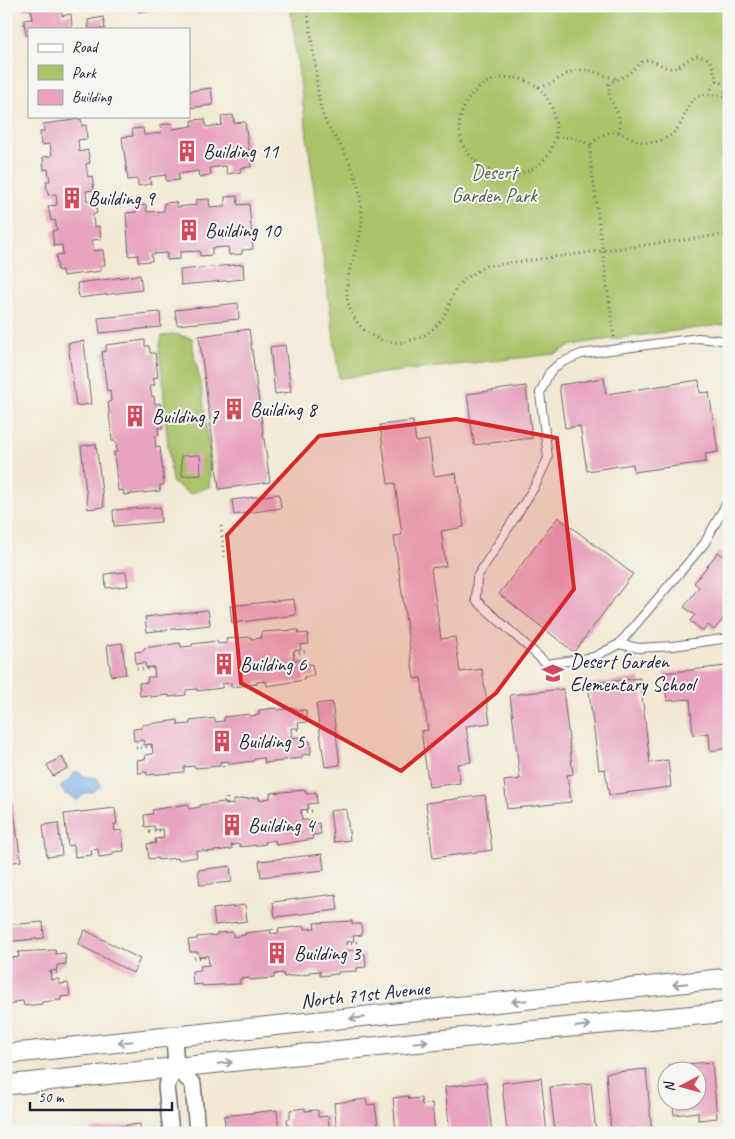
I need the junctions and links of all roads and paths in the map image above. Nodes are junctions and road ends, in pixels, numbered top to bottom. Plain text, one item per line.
1 (307, 6) edge
2 (617, 79) junction
3 (717, 80) junction
4 (728, 83) edge
5 (538, 88) junction
6 (710, 94) junction
7 (725, 97) junction
8 (729, 101) edge
9 (619, 132) junction
10 (555, 139) junction
11 (591, 146) junction
12 (728, 234) edge
13 (602, 251) junction
14 (615, 338) dead end
15 (729, 341) edge
16 (729, 498) edge
17 (221, 526) dead end
18 (224, 557) dead end
19 (729, 638) edge
20 (619, 644) junction
21 (304, 651) dead end
22 (294, 654) dead end
23 (154, 668) dead end
24 (137, 670) dead end
25 (302, 729) dead end
26 (292, 730) dead end
27 (152, 746) dead end
28 (136, 748) dead end
29 (222, 761) dead end
30 (223, 767) dead end
31 (226, 798) dead end
32 (227, 805) dead end
33 (315, 811) dead end
34 (301, 812) dead end
35 (163, 830) dead end
36 (149, 832) dead end
37 (359, 942) dead end
38 (346, 944) dead end
39 (208, 957) dead end
40 (194, 958) dead end
41 (63, 971) dead end
42 (51, 973) dead end
43 (729, 978) edge
44 (729, 1012) edge
45 (174, 1036) junction
46 (6, 1054) edge
47 (176, 1068) junction
48 (6, 1085) edge
49 (171, 1133) edge
50 (198, 1133) edge

1 - 13 path
2 - 3 path
2 - 5 path
2 - 9 path
3 - 4 path
3 - 6 path
4 - 7 path
5 - 10 path
5 - 10 path
6 - 7 path
6 - 9 path
7 - 8 path
9 - 11 path
10 - 11 path
11 - 13 path
12 - 13 path
13 - 14 path
15 - 20 lane
16 - 20 lane
17 - 18 path
19 - 20 lane
21 - 22 path
23 - 24 path
25 - 26 path
27 - 28 path
29 - 30 path
31 - 32 path
33 - 34 path
35 - 36 path
37 - 38 path
39 - 40 path
41 - 42 path
43 -> 45 street, North 71st Avenue
47 -> 44 street
45 -> 46 street, North 71st Avenue
45 - 47 street
47 - 48 street
47 - 49 street
47 - 50 street

